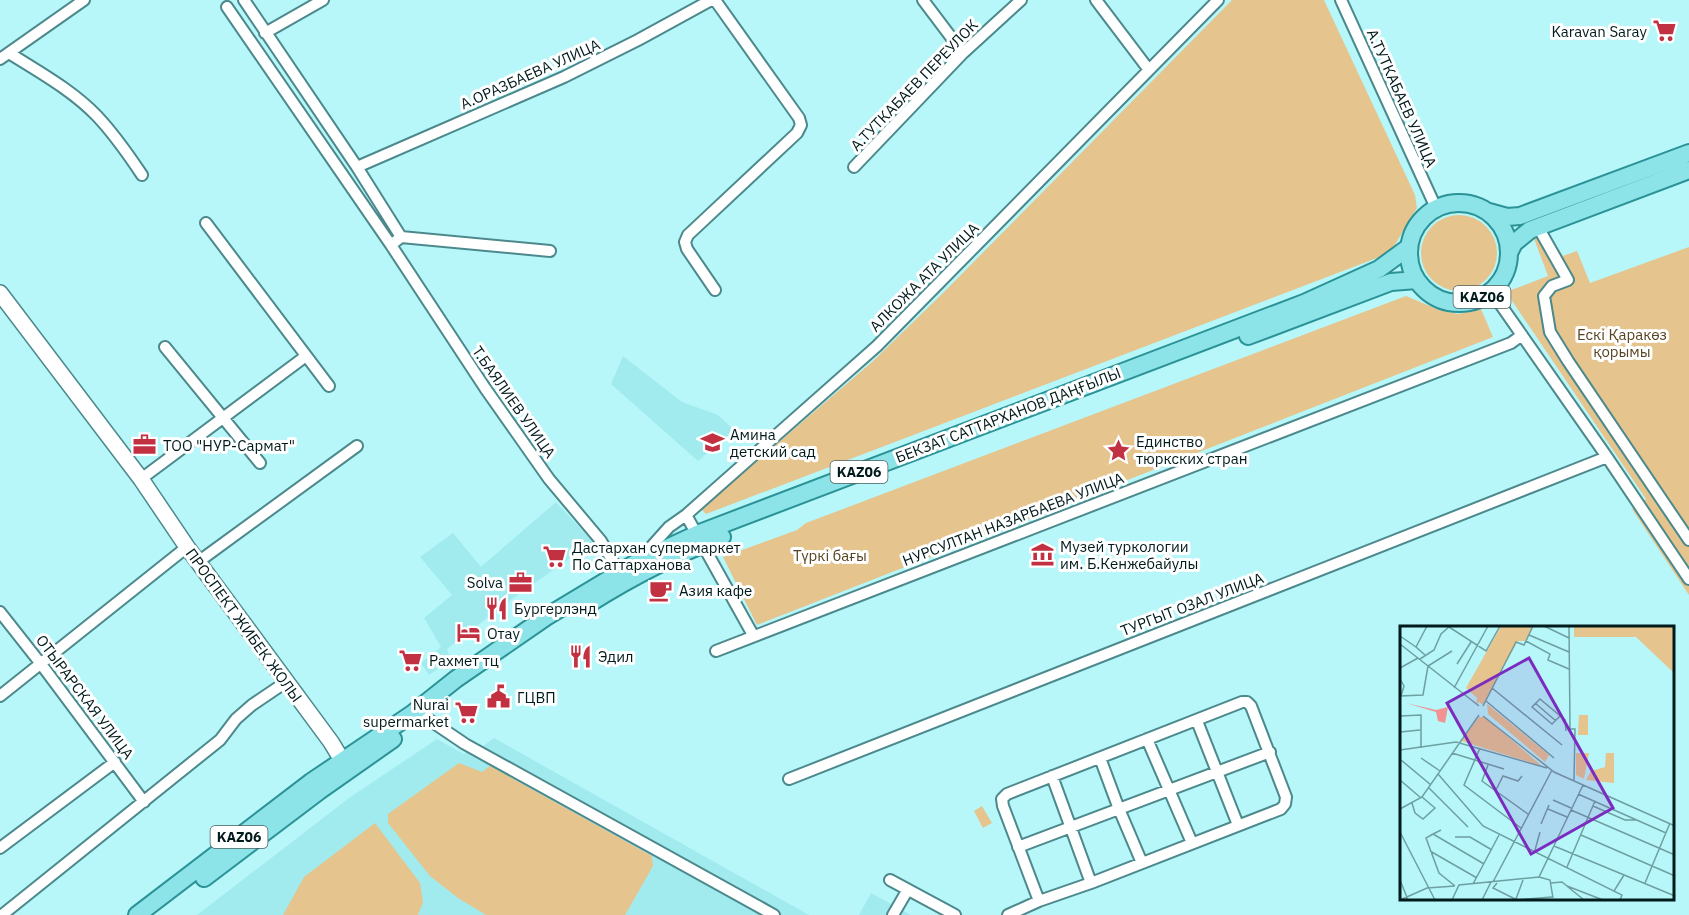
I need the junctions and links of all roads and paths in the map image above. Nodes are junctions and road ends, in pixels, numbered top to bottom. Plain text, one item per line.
1 (84, 0) edge
2 (244, 0) edge
3 (323, 0) edge
4 (713, 0) edge
5 (923, 0) edge
6 (1021, 0) edge
7 (1096, 0) edge
8 (1218, 0) edge
9 (1341, 0) edge
10 (227, 7) dead end
11 (265, 33) junction
12 (963, 53) junction
13 (5, 56) edge
14 (1149, 70) junction
15 (1689, 153) edge
16 (357, 167) junction
17 (854, 167) dead end
18 (1689, 170) edge
19 (142, 175) dead end
20 (1436, 208) junction
21 (1487, 211) junction
22 (206, 223) dead end
23 (1538, 226) junction
24 (401, 237) junction
25 (391, 245) junction
26 (1409, 248) junction
27 (550, 251) dead end
28 (1509, 253) junction
29 (1417, 280) junction
30 (715, 290) dead end
31 (1491, 291) junction
32 (0, 293) edge
33 (1522, 335) junction
34 (165, 347) dead end
35 (306, 356) junction
36 (329, 386) dead end
37 (224, 418) junction
38 (357, 446) dead end
39 (1607, 457) junction
40 (260, 463) dead end
41 (141, 479) junction
42 (687, 515) junction
43 (700, 539) junction
44 (1689, 540) edge
45 (187, 547) junction
46 (639, 561) junction
47 (198, 562) junction
48 (619, 572) junction
49 (1689, 579) edge
50 (0, 612) edge
51 (753, 635) junction
52 (716, 651) dead end
53 (41, 664) junction
54 (286, 682) junction
55 (0, 696) edge
56 (425, 717) junction
57 (1197, 721) junction
58 (1147, 739) junction
59 (1270, 752) junction
60 (1100, 758) junction
61 (115, 762) junction
62 (345, 765) junction
63 (1217, 772) junction
64 (1052, 776) junction
65 (789, 779) dead end
66 (1168, 790) junction
67 (144, 802) junction
68 (1119, 809) junction
69 (1238, 825) junction
70 (1070, 827) junction
71 (1192, 843) junction
72 (1018, 847) junction
73 (0, 848) edge
74 (1142, 863) junction
75 (890, 880) dead end
76 (1091, 883) junction
77 (908, 891) junction
78 (1039, 902) junction
79 (2, 915) edge
80 (137, 915) edge
81 (155, 915) edge
82 (774, 915) edge
83 (893, 915) edge
84 (955, 915) edge
85 (1008, 915) edge

1 - 13 street
2 - 11 street
3 - 11 street
4 - 16 street, А.ОРАЗБАЕВА УЛИЦА
4 - 30 street, А.ОРАЗБАЕВА УЛИЦА
5 - 12 street
6 - 12 street, А.ТУТКАБАЕВ ПЕРЕУЛОК
7 - 14 street
8 - 14 street, АЛКОЖА АТА УЛИЦА
9 - 20 street, А.ТУТКАБАЕВ УЛИЦА
10 - 25 street, Т.БАЯЛИЕВ УЛИЦА
11 - 16 street
12 - 17 street, А.ТУТКАБАЕВ ПЕРЕУЛОК
13 - 19 street
14 - 42 street, АЛКОЖА АТА УЛИЦА
15 - 21 main road
16 - 24 street
18 - 23 main road, KАZ06
20 - 21 main road
20 - 26 main road
21 - 28 main road
22 - 35 street
23 - 28 main road, KАZ06
23 - 44 street
24 - 25 street
24 - 27 street
25 - 48 street, Т.БАЯЛИЕВ УЛИЦА
26 - 29 main road
26 - 43 main road, БЕКЗАТ САТТАРХАНОВ ДАҢҒЫЛЫ / KАZ06
28 - 31 main road, KАZ06
29 - 31 main road, KАZ06
29 - 43 main road, БЕКЗАТ САТТАРХАНОВ ДАҢҒЫЛЫ / KАZ06
31 - 33 street
32 - 41 main road, ПРОСПЕКТ ЖИБЕК ЖОЛЫ
33 - 39 street
33 - 51 street, НУРСУЛТАН НАЗАРБАЕВА УЛИЦА
34 - 37 street
35 - 36 street
35 - 37 street
37 - 40 street
37 - 41 street
38 - 47 street
39 - 49 street
39 - 65 street, ТУРГЫТ ОЗАЛ УЛИЦА
41 - 45 main road, ПРОСПЕКТ ЖИБЕК ЖОЛЫ
42 - 43 street
42 - 46 street, АЛКОЖА АТА УЛИЦА
43 - 46 main road, БЕКЗАТ САТТАРХАНОВ ДАҢҒЫЛЫ / KАZ06
43 - 51 street
43 - 56 main road, БЕКЗАТ САТТАРХАНОВ ДАҢҒЫЛЫ / KАZ06
45 - 47 main road, ПРОСПЕКТ ЖИБЕК ЖОЛЫ
45 - 53 street
46 - 48 main road, БЕКЗАТ САТТАРХАНОВ ДАҢҒЫЛЫ / KАZ06
47 - 54 main road, ПРОСПЕКТ ЖИБЕК ЖОЛЫ
48 - 62 main road, БЕКЗАТ САТТАРХАНОВ ДАҢҒЫЛЫ / KАZ06
50 - 53 street, ОТЫРАРСКАЯ УЛИЦА
51 - 52 street, НУРСУЛТАН НАЗАРБАЕВА УЛИЦА
53 - 55 street
53 - 61 street, ОТЫРАРСКАЯ УЛИЦА
54 - 62 main road, ПРОСПЕКТ ЖИБЕК ЖОЛЫ
54 - 67 street
56 - 62 main road, БЕКЗАТ САТТАРХАНОВ ДАҢҒЫЛЫ / KАZ06
56 - 82 street
57 - 58 street
57 - 59 street
57 - 63 street
58 - 60 street
58 - 66 street
59 - 63 street
59 - 69 street
60 - 64 street
60 - 68 street
61 - 67 street, ОТЫРАРСКАЯ УЛИЦА
61 - 73 street
62 - 80 main road, БЕКЗАТ САТТАРХАНОВ ДАҢҒЫЛЫ / KАZ06
62 - 81 main road, БЕКЗАТ САТТАРХАНОВ ДАҢҒЫЛЫ / KАZ06
63 - 66 street
63 - 69 street
64 - 70 street
64 - 72 street
66 - 68 street
66 - 71 street
67 - 79 street
68 - 70 street
68 - 74 street
69 - 71 street
70 - 72 street
70 - 76 street
71 - 74 street
72 - 78 street
74 - 76 street
75 - 77 street
76 - 78 street
77 - 83 street
77 - 84 street
78 - 85 street

